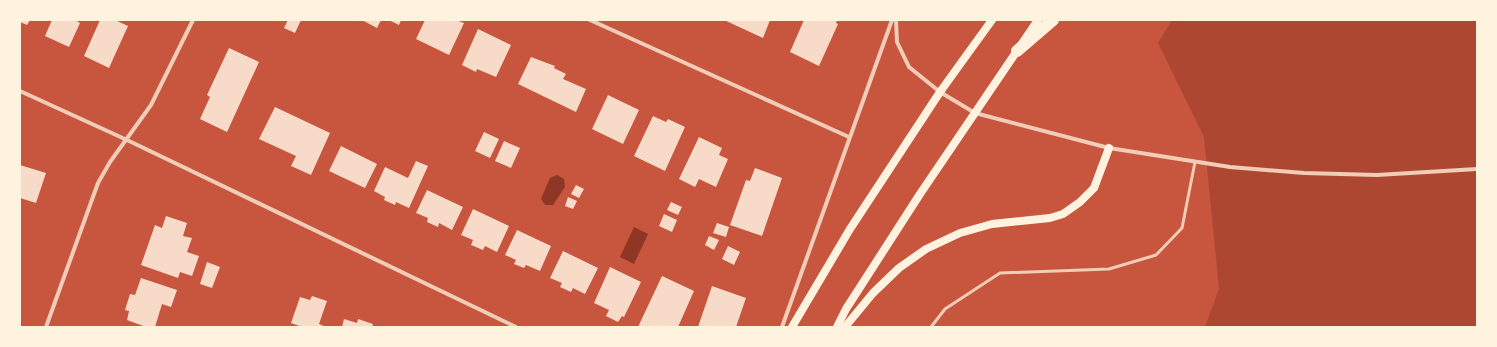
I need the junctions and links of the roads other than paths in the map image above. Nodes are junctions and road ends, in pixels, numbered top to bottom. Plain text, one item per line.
1 (192, 20) edge
2 (590, 20) edge
3 (892, 20) edge
4 (896, 20) edge
5 (992, 20) edge
6 (1038, 20) edge
7 (1053, 20) edge
8 (1017, 51) junction
9 (20, 91) edge
10 (940, 92) junction
11 (975, 113) junction
12 (849, 137) junction
13 (127, 140) junction
14 (1109, 148) junction
15 (1195, 162) junction
16 (1477, 169) edge
17 (46, 327) edge
18 (516, 327) edge
19 (782, 327) edge
20 (792, 327) edge
21 (837, 327) edge
22 (845, 327) edge
23 (931, 327) edge

1 - 13 street
2 - 12 street
3 - 12 street
4 - 10 street
5 - 10 main road
6 - 8 main road
7 - 8 highway
8 - 11 main road
9 - 13 street
10 - 11 street
10 - 20 main road
11 - 14 street
11 - 21 main road
12 - 19 street
13 - 17 street
13 - 18 street
14 - 15 street
14 - 22 main road
15 - 16 street
15 - 23 lane

